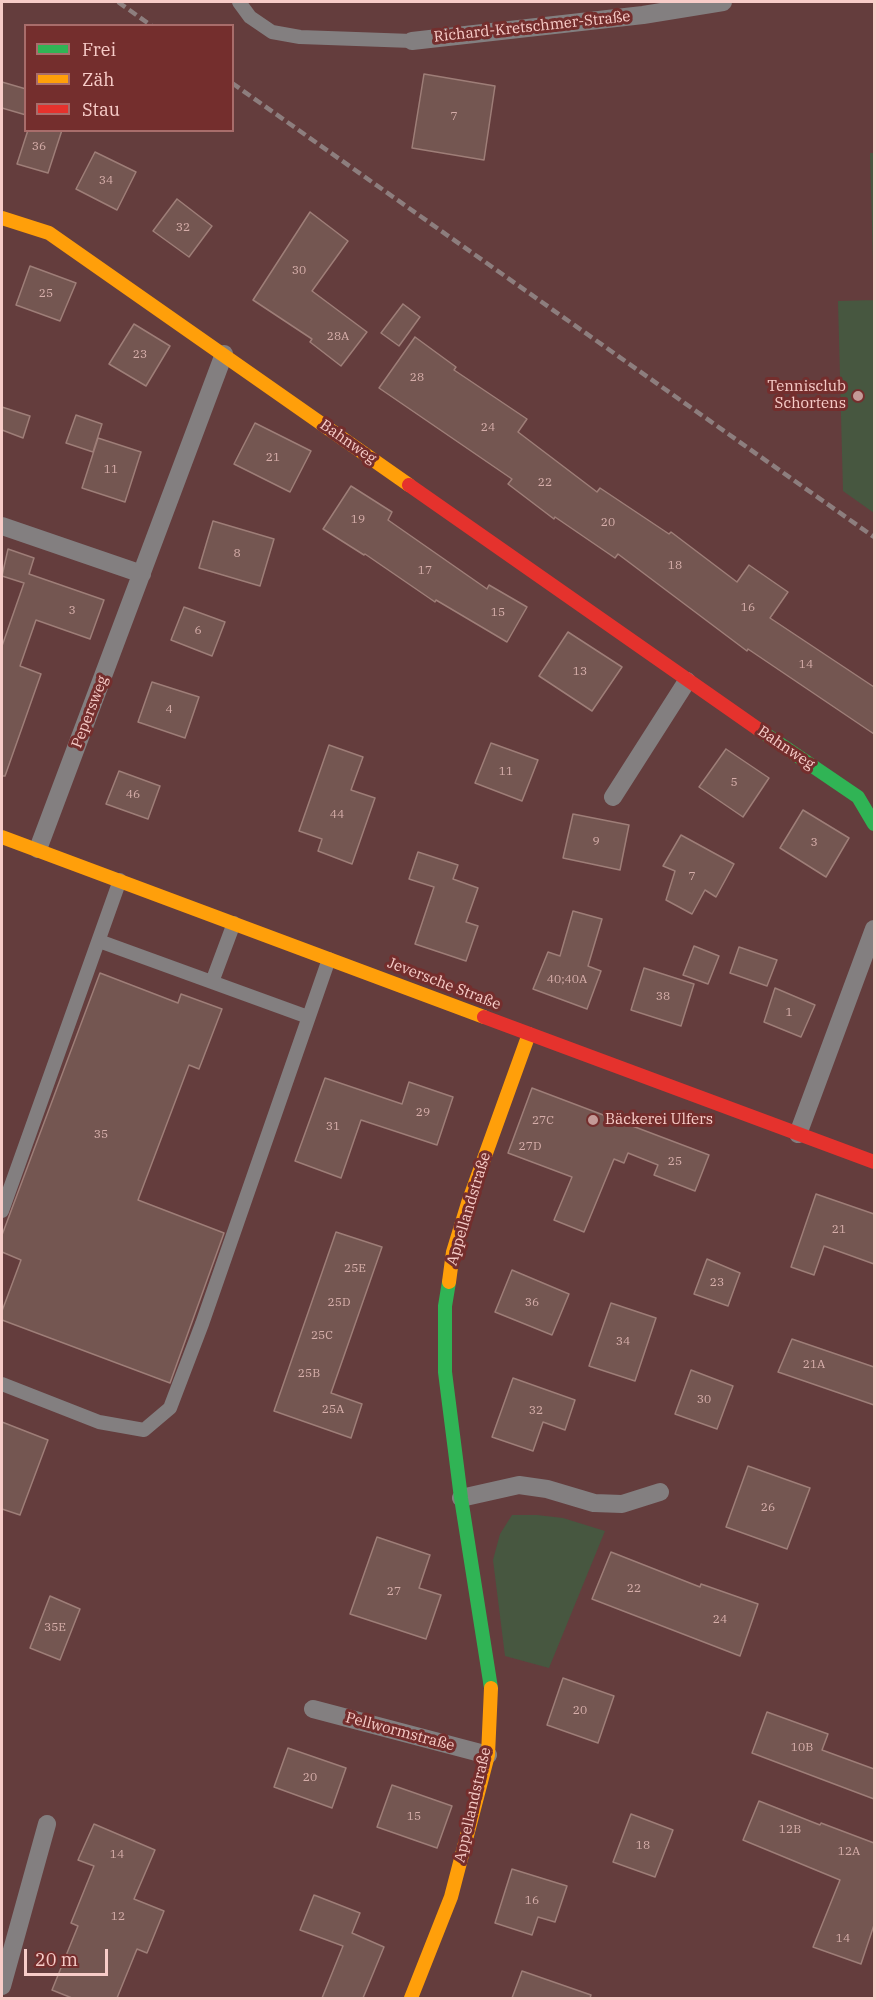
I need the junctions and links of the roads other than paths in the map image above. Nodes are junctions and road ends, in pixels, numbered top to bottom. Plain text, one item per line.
1 (238, 2) edge
2 (723, 2) edge
3 (412, 41) joint
4 (2, 218) edge
5 (224, 354) junction
6 (2, 526) edge
7 (142, 574) junction
8 (687, 681) junction
9 (613, 796) dead end
10 (874, 824) edge
11 (2, 837) edge
12 (39, 849) junction
13 (120, 880) junction
14 (234, 923) junction
15 (874, 929) edge
16 (99, 941) junction
17 (329, 959) junction
18 (212, 982) junction
19 (308, 1017) junction
20 (529, 1034) junction
21 (798, 1134) junction
22 (874, 1162) edge
23 (2, 1211) edge
24 (2, 1384) edge
25 (660, 1492) dead end
26 (461, 1498) junction
27 (313, 1708) dead end
28 (488, 1755) junction
29 (47, 1824) dead end
30 (2, 1986) edge
31 (411, 1998) edge

1 - 3 lane
2 - 3 street, Richard-Kretschmer-Straße
4 - 5 street, Bahnweg
5 - 7 street, Pepersweg
5 - 8 street, Bahnweg
6 - 7 street
7 - 12 street, Pepersweg
8 - 9 street
8 - 10 street, Bahnweg
11 - 12 street, Jeversche Straße
12 - 13 street, Jeversche Straße
13 - 14 street, Jeversche Straße
13 - 16 lane
14 - 17 street, Jeversche Straße
14 - 18 lane
15 - 21 street
16 - 18 lane
16 - 23 lane
17 - 19 lane
17 - 20 street, Jeversche Straße
18 - 19 lane
19 - 24 lane
20 - 21 street, Jeversche Straße
20 - 26 street, Appellandstraße
21 - 22 street, Jeversche Straße
25 - 26 street
26 - 28 street, Appellandstraße
27 - 28 street, Pellwormstraße
28 - 31 street, Appellandstraße
29 - 30 street

